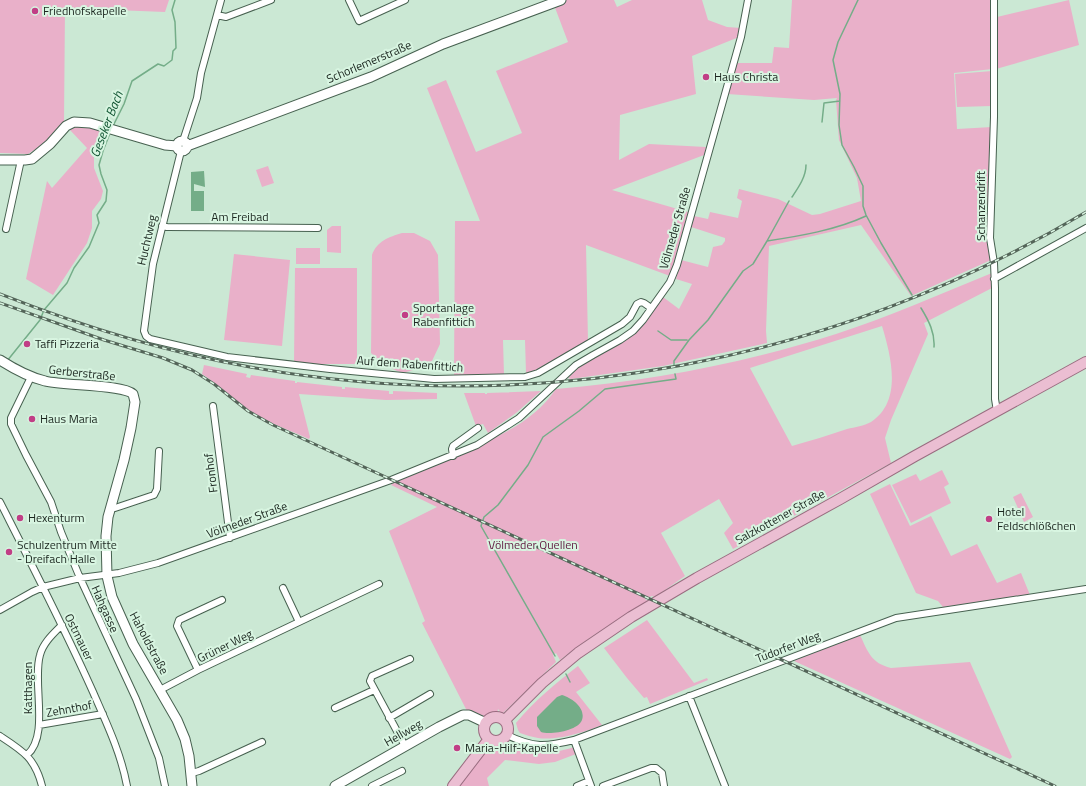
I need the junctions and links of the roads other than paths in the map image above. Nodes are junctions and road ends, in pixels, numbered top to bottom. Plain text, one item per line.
1 (221, 0) edge
2 (271, 0) edge
3 (349, 0) edge
4 (405, 0) edge
5 (561, 0) edge
6 (748, 0) edge
7 (994, 0) edge
8 (217, 15) junction
9 (182, 146) junction
10 (0, 160) edge
11 (21, 160) junction
12 (162, 226) junction
13 (318, 228) dead end
14 (1086, 228) edge
15 (6, 229) dead end
16 (994, 279) junction
17 (651, 308) junction
18 (146, 336) joint
19 (3, 362) edge
20 (1086, 362) edge
21 (31, 377) junction
22 (135, 402) joint
23 (213, 406) dead end
24 (997, 411) junction
25 (478, 428) dead end
26 (159, 451) dead end
27 (453, 456) junction
28 (0, 502) edge
29 (111, 507) junction
30 (230, 538) junction
31 (107, 576) junction
32 (80, 578) junction
33 (379, 584) dead end
34 (43, 587) junction
35 (283, 588) dead end
36 (1086, 589) edge
37 (222, 600) dead end
38 (0, 610) edge
39 (299, 622) junction
40 (62, 625) junction
41 (410, 658) dead end
42 (198, 670) junction
43 (160, 690) junction
44 (374, 690) junction
45 (430, 694) dead end
46 (689, 696) junction
47 (335, 708) dead end
48 (103, 714) junction
49 (389, 718) junction
50 (505, 720) junction
51 (486, 723) junction
52 (39, 725) junction
53 (507, 735) junction
54 (0, 736) edge
55 (489, 739) junction
56 (574, 740) junction
57 (262, 742) dead end
58 (405, 746) junction
59 (27, 754) junction
60 (402, 771) dead end
61 (192, 773) junction
62 (590, 784) edge
63 (42, 786) edge
64 (127, 786) edge
65 (165, 786) edge
66 (192, 786) edge
67 (335, 786) edge
68 (372, 786) edge
69 (453, 786) edge
70 (577, 786) edge
71 (603, 786) edge
72 (664, 786) edge
73 (725, 786) edge

1 - 8 street, Huchtweg
2 - 8 street
3 - 4 street
5 - 9 street, Schorlemerstraße
6 - 17 street, Völmeder Straße
7 - 16 street, Schanzendrift
8 - 9 street, Huchtweg
9 - 11 street
9 - 12 street, Huchtweg
10 - 11 street
11 - 15 street
12 - 13 street, Am Freibad
12 - 18 street, Huchtweg
14 - 16 street
16 - 24 street, Schanzendrift
17 - 18 street, Auf dem Rabenfittich
17 - 27 street, Völmeder Straße
19 - 21 street, Gerberstraße
20 - 24 main road, Salzkottener Straße
21 - 22 street, Gerberstraße
21 - 32 street, Hahgasse
22 - 29 street, Haholdstraße
23 - 30 street, Fronhof
24 - 50 main road, Salzkottener Straße
25 - 27 street
26 - 29 street
27 - 30 street, Völmeder Straße
28 - 34 street, Ostmauer
29 - 31 street, Haholdstraße
30 - 31 street, Völmeder Straße
31 - 32 street, Völmeder Straße
31 - 43 street, Haholdstraße
32 - 34 street, Völmeder Straße
32 - 65 street, Hahgasse
33 - 39 street, Grüner Weg
34 - 38 street, Völmeder Straße
34 - 40 street, Ostmauer
35 - 39 street
36 - 46 street, Tudorfer Weg
37 - 42 street
39 - 42 street, Grüner Weg
40 - 48 street, Ostmauer
40 - 52 street, Katthagen
41 - 44 street
42 - 43 street, Grüner Weg
43 - 61 street, Haholdstraße
44 - 47 street
44 - 49 street
45 - 49 street
46 - 56 street, Tudorfer Weg
46 - 73 street
48 - 52 street, Zehnthof
48 - 64 street, Ostmauer
49 - 58 street
50 - 51 main road
50 - 53 main road
51 - 55 main road
51 - 58 street, Hellweg
52 - 59 street, Katthagen
53 - 55 main road
53 - 56 street, Tudorfer Weg
54 - 59 street
55 - 69 main road
56 - 62 street
57 - 61 street
58 - 67 street, Hellweg
59 - 63 street
60 - 68 street
61 - 66 street, Haholdstraße
62 - 70 street
71 - 72 street

